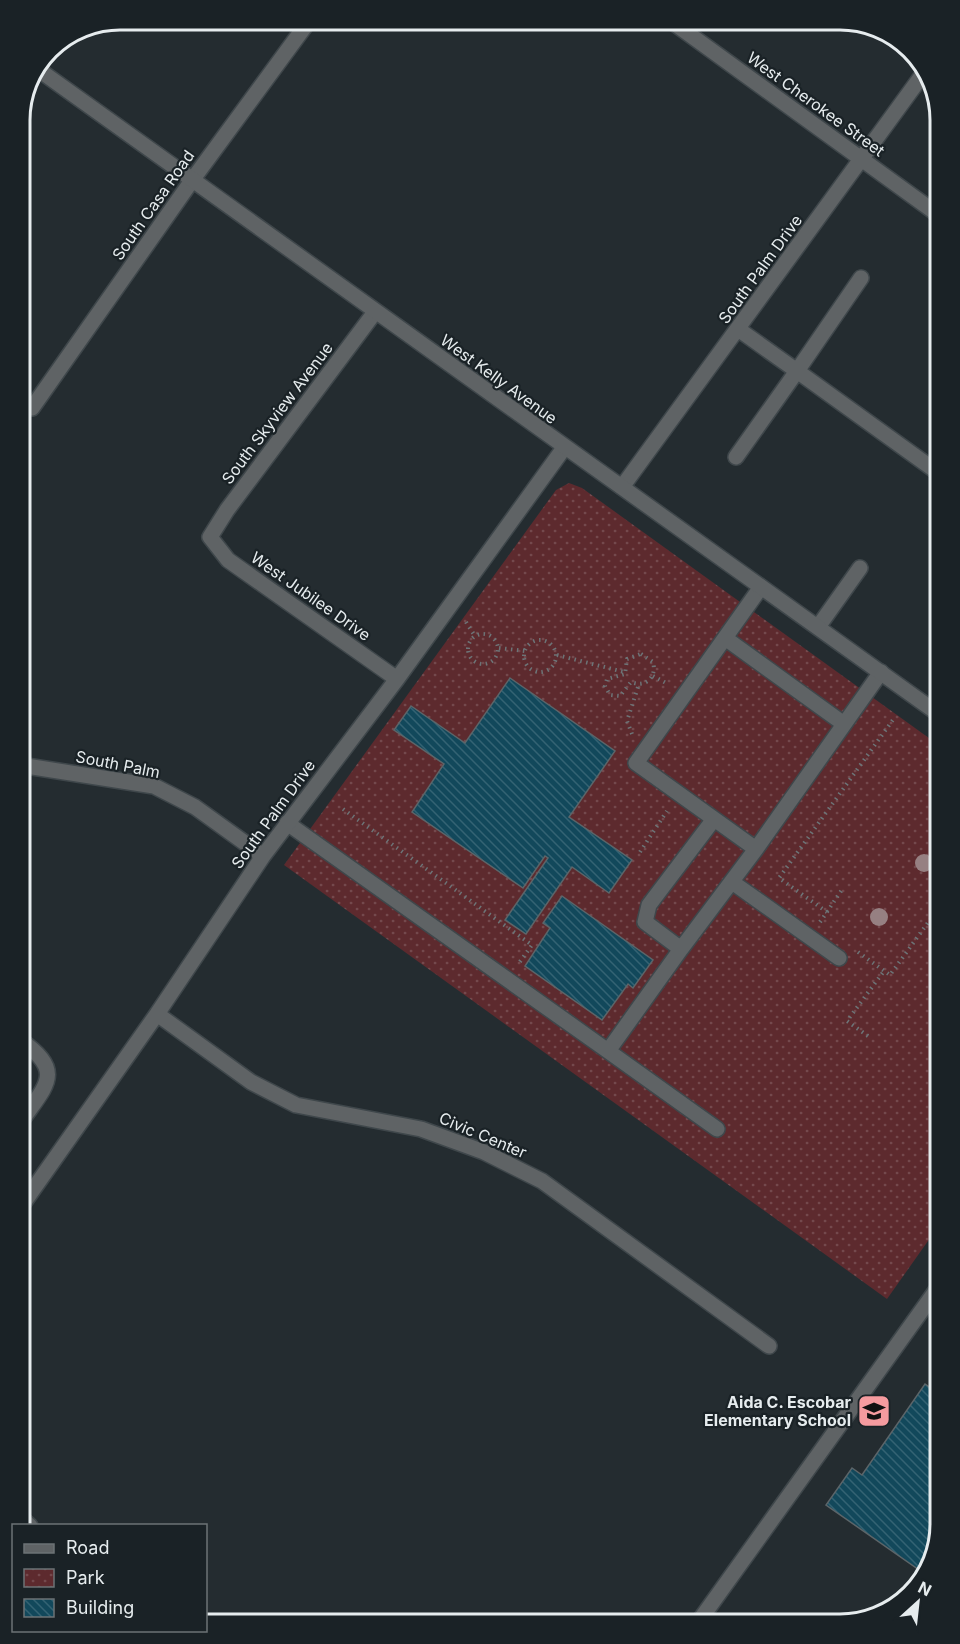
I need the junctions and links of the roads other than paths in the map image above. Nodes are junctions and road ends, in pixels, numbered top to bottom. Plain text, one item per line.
1 (302, 30) edge
2 (683, 30) edge
3 (44, 73) edge
4 (920, 78) edge
5 (863, 160) junction
6 (193, 179) junction
7 (930, 209) edge
8 (861, 279) dead end
9 (375, 312) junction
10 (738, 329) junction
11 (797, 371) junction
12 (30, 398) edge
13 (564, 448) junction
14 (736, 456) dead end
15 (930, 467) edge
16 (622, 488) junction
17 (210, 537) joint
18 (860, 568) dead end
19 (761, 587) junction
20 (818, 627) junction
21 (725, 638) junction
22 (881, 672) junction
23 (398, 679) junction
24 (930, 708) edge
25 (844, 724) junction
26 (30, 767) edge
27 (714, 819) junction
28 (287, 823) junction
29 (756, 849) junction
30 (262, 856) junction
31 (732, 882) junction
32 (681, 949) junction
33 (839, 958) dead end
34 (157, 1014) junction
35 (30, 1047) edge
36 (608, 1051) junction
37 (30, 1108) edge
38 (717, 1129) dead end
39 (30, 1194) edge
40 (930, 1300) edge
41 (769, 1346) dead end
42 (704, 1614) edge

1 - 6 street, South Casa Road
2 - 5 street, West Cherokee Street
3 - 6 street, West Kelly Avenue
4 - 5 street, South Palm Drive
5 - 7 street, West Cherokee Street
5 - 10 street, South Palm Drive
6 - 9 street, West Kelly Avenue
6 - 12 street, South Casa Road
8 - 11 street
9 - 13 street, West Kelly Avenue
9 - 17 street, South Skyview Avenue
10 - 11 street
10 - 16 street, South Palm Drive
11 - 14 street
11 - 15 street
13 - 16 street, West Kelly Avenue
13 - 23 street, South Palm Drive
16 - 19 street, West Kelly Avenue
17 - 23 street, West Jubilee Drive
18 - 20 street
19 - 20 street, West Kelly Avenue
19 - 21 street
20 - 22 street, West Kelly Avenue
21 - 25 street
21 - 27 street
22 - 24 street, West Kelly Avenue
22 - 25 street
23 - 28 street, South Palm Drive
25 - 29 street
26 - 30 street, South Palm
27 - 29 street
27 - 32 street
28 - 30 street, South Palm Drive
28 - 36 street
29 - 31 street
30 - 34 street, South Palm Drive
31 - 32 street
31 - 33 street
32 - 36 street
34 - 39 street, South Palm Drive
34 - 41 street, Civic Center
35 - 37 street
36 - 38 street
40 - 42 street

